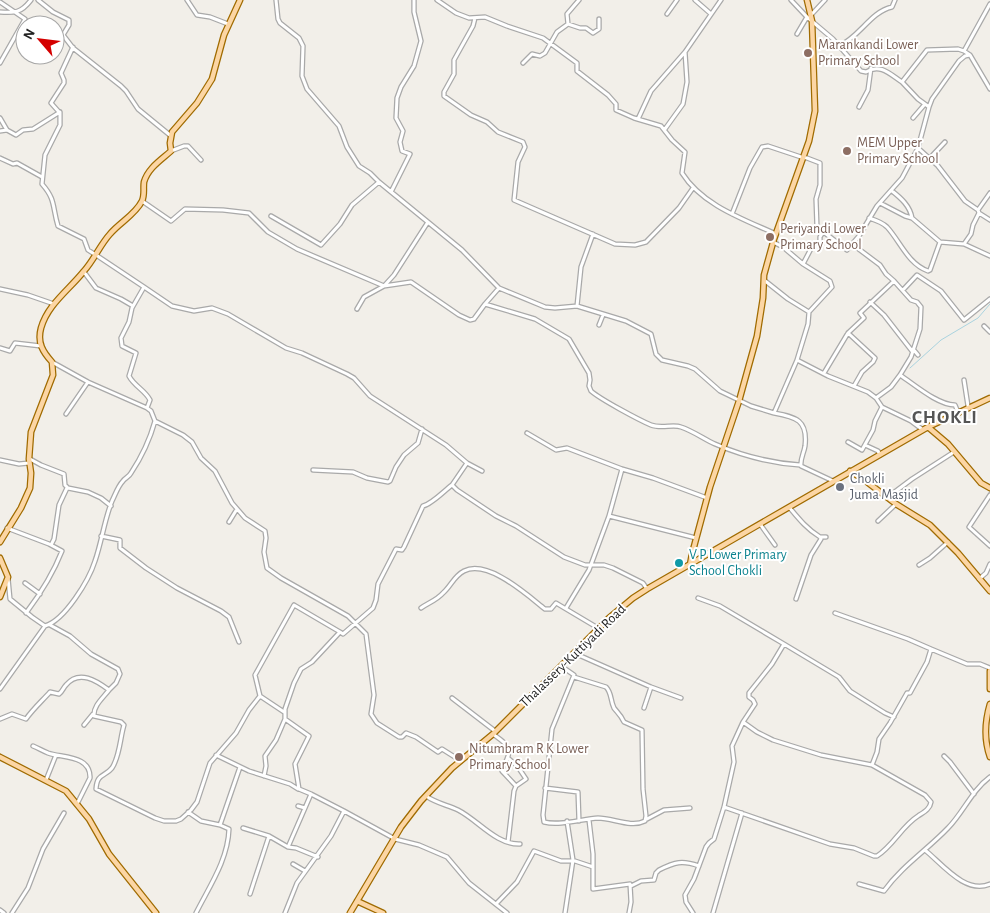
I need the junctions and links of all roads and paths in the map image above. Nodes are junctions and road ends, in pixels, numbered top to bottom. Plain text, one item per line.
1 (31, 0) edge
2 (38, 0) edge
3 (187, 0) edge
4 (240, 0) edge
5 (276, 0) edge
6 (414, 0) edge
7 (437, 0) edge
8 (579, 0) edge
9 (677, 0) edge
10 (696, 0) edge
11 (721, 0) edge
12 (791, 0) edge
13 (807, 0) edge
14 (825, 0) edge
15 (895, 0) edge
16 (0, 2) edge
17 (990, 4) edge
18 (0, 12) edge
19 (15, 13) junction
20 (667, 14) dead end
21 (711, 14) junction
22 (810, 16) junction
23 (476, 18) junction
24 (599, 19) dead end
25 (812, 21) junction
26 (228, 24) junction
27 (568, 24) junction
28 (797, 34) dead end
29 (549, 44) junction
30 (839, 46) junction
31 (73, 47) junction
32 (964, 51) junction
33 (685, 52) junction
34 (970, 55) junction
35 (0, 62) edge
36 (524, 63) dead end
37 (871, 68) junction
38 (902, 82) junction
39 (990, 89) edge
40 (925, 104) junction
41 (859, 107) dead end
42 (929, 107) junction
43 (60, 112) junction
44 (0, 118) edge
45 (913, 118) dead end
46 (638, 119) junction
47 (665, 129) junction
48 (7, 130) junction
49 (0, 131) edge
50 (171, 136) junction
51 (945, 142) dead end
52 (918, 148) junction
53 (171, 151) junction
54 (804, 157) junction
55 (0, 158) edge
56 (930, 158) junction
57 (200, 160) dead end
58 (42, 177) junction
59 (379, 182) junction
60 (694, 188) junction
61 (892, 191) junction
62 (391, 192) junction
63 (990, 193) edge
64 (59, 197) dead end
65 (53, 199) junction
66 (142, 200) junction
67 (880, 203) junction
68 (978, 212) junction
69 (732, 214) junction
70 (271, 216) dead end
71 (869, 218) junction
72 (912, 218) junction
73 (990, 220) edge
74 (428, 222) junction
75 (823, 232) junction
76 (593, 234) junction
77 (776, 234) junction
78 (773, 242) junction
79 (940, 242) junction
80 (852, 244) junction
81 (964, 244) junction
82 (96, 255) junction
83 (990, 256) edge
84 (803, 264) junction
85 (922, 269) junction
86 (84, 272) junction
87 (917, 275) junction
88 (764, 280) junction
89 (894, 281) junction
90 (384, 286) junction
91 (144, 287) junction
92 (499, 288) junction
93 (0, 289) edge
94 (903, 290) junction
95 (990, 299) edge
96 (870, 302) junction
97 (54, 304) junction
98 (485, 304) junction
99 (133, 306) junction
100 (577, 306) junction
101 (357, 309) dead end
102 (809, 312) junction
103 (603, 314) junction
104 (599, 325) dead end
105 (984, 326) dead end
106 (990, 332) edge
107 (848, 334) junction
108 (41, 346) junction
109 (0, 348) edge
110 (912, 350) junction
111 (918, 355) dead end
112 (797, 360) junction
113 (52, 362) junction
114 (824, 373) junction
115 (900, 375) junction
116 (964, 380) dead end
117 (88, 382) junction
118 (854, 386) junction
119 (876, 398) junction
120 (990, 398) edge
121 (739, 401) junction
122 (968, 406) junction
123 (882, 407) junction
124 (147, 408) junction
125 (958, 412) junction
126 (774, 413) junction
127 (66, 414) dead end
128 (156, 421) junction
129 (926, 428) junction
130 (422, 429) junction
131 (528, 433) dead end
132 (848, 442) dead end
133 (864, 445) junction
134 (724, 448) junction
135 (954, 452) junction
136 (881, 455) junction
137 (0, 460) edge
138 (29, 461) junction
139 (467, 463) junction
140 (800, 465) junction
141 (622, 469) junction
142 (313, 470) dead end
143 (482, 471) dead end
144 (850, 471) junction
145 (833, 481) junction
146 (452, 485) junction
147 (67, 488) junction
148 (990, 488) edge
149 (990, 495) edge
150 (888, 497) junction
151 (707, 498) junction
152 (896, 504) junction
153 (110, 506) junction
154 (789, 507) junction
155 (237, 509) junction
156 (609, 516) junction
157 (878, 521) dead end
158 (229, 522) dead end
159 (760, 524) junction
160 (7, 528) junction
161 (101, 536) junction
162 (820, 537) junction
163 (826, 537) dead end
164 (696, 538) junction
165 (0, 542) edge
166 (948, 542) junction
167 (51, 545) junction
168 (775, 545) dead end
169 (990, 546) edge
170 (0, 558) edge
171 (591, 564) junction
172 (990, 564) edge
173 (690, 565) junction
174 (919, 565) dead end
175 (8, 577) junction
176 (978, 579) junction
177 (25, 584) dead end
178 (647, 589) junction
179 (1, 591) edge
180 (990, 592) edge
181 (40, 594) junction
182 (0, 597) edge
183 (698, 598) dead end
184 (796, 599) dead end
185 (421, 608) dead end
186 (566, 608) junction
187 (26, 613) junction
188 (835, 613) dead end
189 (355, 623) junction
190 (50, 625) junction
191 (45, 626) junction
192 (598, 628) junction
193 (340, 632) junction
194 (239, 642) dead end
195 (784, 644) junction
196 (931, 649) junction
197 (574, 653) junction
198 (561, 666) junction
199 (990, 669) edge
200 (574, 677) junction
201 (650, 688) junction
202 (0, 689) edge
203 (990, 689) edge
204 (109, 690) junction
205 (260, 696) junction
206 (452, 698) dead end
207 (681, 698) dead end
208 (990, 704) edge
209 (644, 708) dead end
210 (285, 712) junction
211 (93, 714) junction
212 (894, 717) junction
213 (0, 719) edge
214 (285, 719) junction
215 (743, 722) junction
216 (84, 725) dead end
217 (494, 732) junction
218 (33, 746) dead end
219 (56, 755) junction
220 (216, 755) junction
221 (944, 756) dead end
222 (0, 757) edge
223 (990, 757) edge
224 (508, 758) junction
225 (461, 761) junction
226 (872, 765) junction
227 (240, 767) junction
228 (264, 776) junction
229 (990, 777) edge
230 (46, 780) junction
231 (516, 786) junction
232 (545, 788) junction
233 (299, 789) junction
234 (310, 794) junction
235 (974, 794) junction
236 (426, 796) junction
237 (77, 805) junction
238 (298, 806) dead end
239 (724, 807) junction
240 (305, 808) junction
241 (690, 808) dead end
242 (344, 811) junction
243 (188, 812) junction
244 (64, 813) dead end
245 (742, 814) junction
246 (589, 820) junction
247 (579, 821) junction
248 (646, 821) junction
249 (567, 822) junction
250 (220, 825) junction
251 (243, 828) dead end
252 (269, 836) junction
253 (395, 839) junction
254 (508, 842) junction
255 (520, 844) dead end
256 (288, 847) junction
257 (925, 850) junction
258 (318, 857) junction
259 (573, 860) junction
260 (293, 864) dead end
261 (699, 866) junction
262 (592, 867) junction
263 (305, 871) junction
264 (859, 884) dead end
265 (990, 884) edge
266 (630, 886) junction
267 (250, 894) dead end
268 (357, 901) junction
269 (496, 904) junction
270 (0, 910) edge
271 (4, 913) edge
272 (12, 913) edge
273 (156, 913) edge
274 (196, 913) edge
275 (285, 913) edge
276 (350, 913) edge
277 (382, 913) edge
278 (507, 913) edge
279 (565, 913) edge
280 (629, 913) edge
281 (693, 913) edge
282 (713, 913) edge

1 - 19 street
2 - 31 street
3 - 26 street
4 - 26 main road
5 - 59 street
6 - 62 street
7 - 23 street
8 - 27 street
9 - 20 street
10 - 21 street
11 - 21 street
12 - 22 street
13 - 22 main road
14 - 22 street
15 - 30 street
16 - 19 street
17 - 32 street
18 - 19 street
19 - 35 street
21 - 33 street
22 - 25 main road
22 - 28 street
23 - 29 street
23 - 76 street
24 - 27 street
25 - 30 street
25 - 54 main road
26 - 50 main road
27 - 29 street
29 - 36 street
29 - 46 street
30 - 37 street
31 - 43 street
31 - 50 street
32 - 34 street
32 - 38 street
33 - 46 street
33 - 47 street
34 - 39 street
34 - 42 street
37 - 38 street
37 - 41 street
38 - 40 street
40 - 42 street
40 - 45 street
42 - 52 street
43 - 48 street
43 - 58 street
44 - 48 street
46 - 47 street
47 - 60 street
48 - 49 street
50 - 53 main road
51 - 56 street
52 - 56 street
52 - 61 street
53 - 57 street
53 - 66 main road
54 - 69 street
54 - 75 street
54 - 77 main road
55 - 58 street
56 - 68 street
58 - 65 street
59 - 62 street
59 - 70 street
60 - 69 street
60 - 76 street
61 - 67 street
61 - 72 street
62 - 74 street
63 - 68 street
64 - 65 street
65 - 82 street
66 - 82 main road
66 - 90 street
67 - 71 street
67 - 72 street
68 - 73 street
68 - 81 street
69 - 77 street
71 - 80 street
71 - 85 street
72 - 79 street
74 - 90 street
74 - 92 street
75 - 80 street
75 - 84 street
76 - 100 street
77 - 78 main road
78 - 84 street
78 - 88 main road
79 - 81 street
79 - 85 street
80 - 89 street
81 - 83 street
82 - 86 main road
82 - 91 street
84 - 102 street
85 - 87 street
86 - 97 main road
86 - 99 street
87 - 94 street
87 - 95 street
88 - 102 street
88 - 121 main road
89 - 94 street
89 - 96 street
90 - 98 street
90 - 101 street
91 - 99 street
91 - 130 street
92 - 98 street
92 - 100 street
93 - 97 street
94 - 110 street
96 - 107 street
96 - 110 street
97 - 108 main road
98 - 134 street
99 - 124 street
100 - 103 street
102 - 112 street
103 - 104 street
103 - 121 street
105 - 106 street
107 - 114 street
107 - 118 street
108 - 109 street
108 - 113 main road
110 - 111 street
110 - 115 street
112 - 114 street
112 - 126 street
113 - 117 street
113 - 138 main road
114 - 118 street
115 - 119 street
115 - 125 street
116 - 122 street
117 - 124 street
117 - 127 street
118 - 119 street
119 - 123 street
120 - 122 main road, Thalassery-Kuttiyadi Road
121 - 126 street
121 - 134 main road
122 - 125 main road, Thalassery-Kuttiyadi Road
123 - 129 street
123 - 133 street
124 - 128 street
125 - 129 main road, Thalassery-Kuttiyadi Road
126 - 140 street
128 - 153 street
128 - 155 street
129 - 135 main road
129 - 136 main road, Thalassery-Kuttiyadi Road
130 - 139 street
130 - 142 street
131 - 141 street
132 - 133 street
133 - 136 street
134 - 140 street
134 - 151 main road
135 - 148 main road
135 - 150 street
136 - 144 main road, Thalassery-Kuttiyadi Road
137 - 138 street
138 - 147 street
138 - 160 main road
139 - 143 street
139 - 146 street
140 - 145 street
141 - 151 street
141 - 156 street
144 - 145 main road, Thalassery-Kuttiyadi Road
144 - 150 main road
145 - 154 main road, Thalassery-Kuttiyadi Road
146 - 171 street
146 - 189 street
147 - 153 street
147 - 167 street
149 - 169 street
150 - 152 main road
151 - 164 main road
152 - 157 street
152 - 166 main road
153 - 161 street
154 - 159 main road, Thalassery-Kuttiyadi Road
154 - 162 street
155 - 158 street
155 - 189 street
156 - 164 street
156 - 171 street
159 - 168 street
159 - 173 main road, Thalassery-Kuttiyadi Road
160 - 165 main road
160 - 167 street
161 - 190 street
161 - 194 street
162 - 163 street
162 - 184 street
164 - 173 main road
166 - 174 street
166 - 176 main road
167 - 181 street
170 - 175 main road
171 - 178 street
171 - 186 street
172 - 176 street
173 - 178 main road, Thalassery-Kuttiyadi Road
175 - 179 main road
175 - 187 street
176 - 180 main road
177 - 181 street
178 - 192 main road, Thalassery-Kuttiyadi Road
179 - 182 main road
181 - 187 street
183 - 195 street
185 - 186 street
186 - 192 street
187 - 191 street
188 - 196 street
189 - 193 street
189 - 225 street
190 - 191 street
190 - 204 street
191 - 202 street
192 - 197 main road, Thalassery-Kuttiyadi Road
193 - 205 street
193 - 210 street
195 - 212 street
195 - 215 street
196 - 199 street
196 - 212 street
197 - 198 main road, Thalassery-Kuttiyadi Road
197 - 201 street
198 - 200 street
198 - 217 main road, Thalassery-Kuttiyadi Road
199 - 203 main road
200 - 232 street
200 - 248 street
201 - 207 street
201 - 209 street
204 - 211 street
204 - 213 street
205 - 210 street
205 - 220 street
206 - 217 street
208 - 223 main road
210 - 214 street
211 - 216 street
211 - 243 street
212 - 226 street
214 - 228 street
214 - 233 street
215 - 226 street
215 - 239 street
217 - 224 street
217 - 225 main road, Thalassery-Kuttiyadi Road
218 - 219 street
219 - 230 street
219 - 237 street
220 - 227 street
220 - 243 street
221 - 235 street
222 - 230 main road
224 - 231 street
224 - 231 street
225 - 236 main road, Thalassery-Kuttiyadi Road
226 - 245 street
227 - 228 street
227 - 250 street
228 - 233 street
229 - 235 street
230 - 237 main road
231 - 254 street
232 - 247 street
232 - 249 street
233 - 234 street
234 - 240 street
234 - 242 street
235 - 257 street
236 - 253 main road, Thalassery-Kuttiyadi Road
236 - 254 street
237 - 273 main road
238 - 240 street
239 - 245 street
239 - 261 street
240 - 256 street
241 - 248 street
242 - 253 street
242 - 258 street
243 - 250 street
244 - 272 street
245 - 282 street
246 - 247 street
246 - 248 street
246 - 262 street
247 - 249 street
249 - 259 street
250 - 274 street
251 - 252 street
252 - 256 street
252 - 267 street
253 - 268 main road, Thalassery-Kuttiyadi Road
253 - 269 street
254 - 255 street
256 - 258 street
257 - 264 street
257 - 265 street
258 - 263 street
259 - 262 street
259 - 269 street
259 - 279 street
260 - 263 street
261 - 266 street
261 - 281 street
262 - 266 street
263 - 275 street
266 - 280 street
268 - 276 main road, Thalassery-Kuttiyadi Road
268 - 277 main road
269 - 278 street
270 - 271 street

